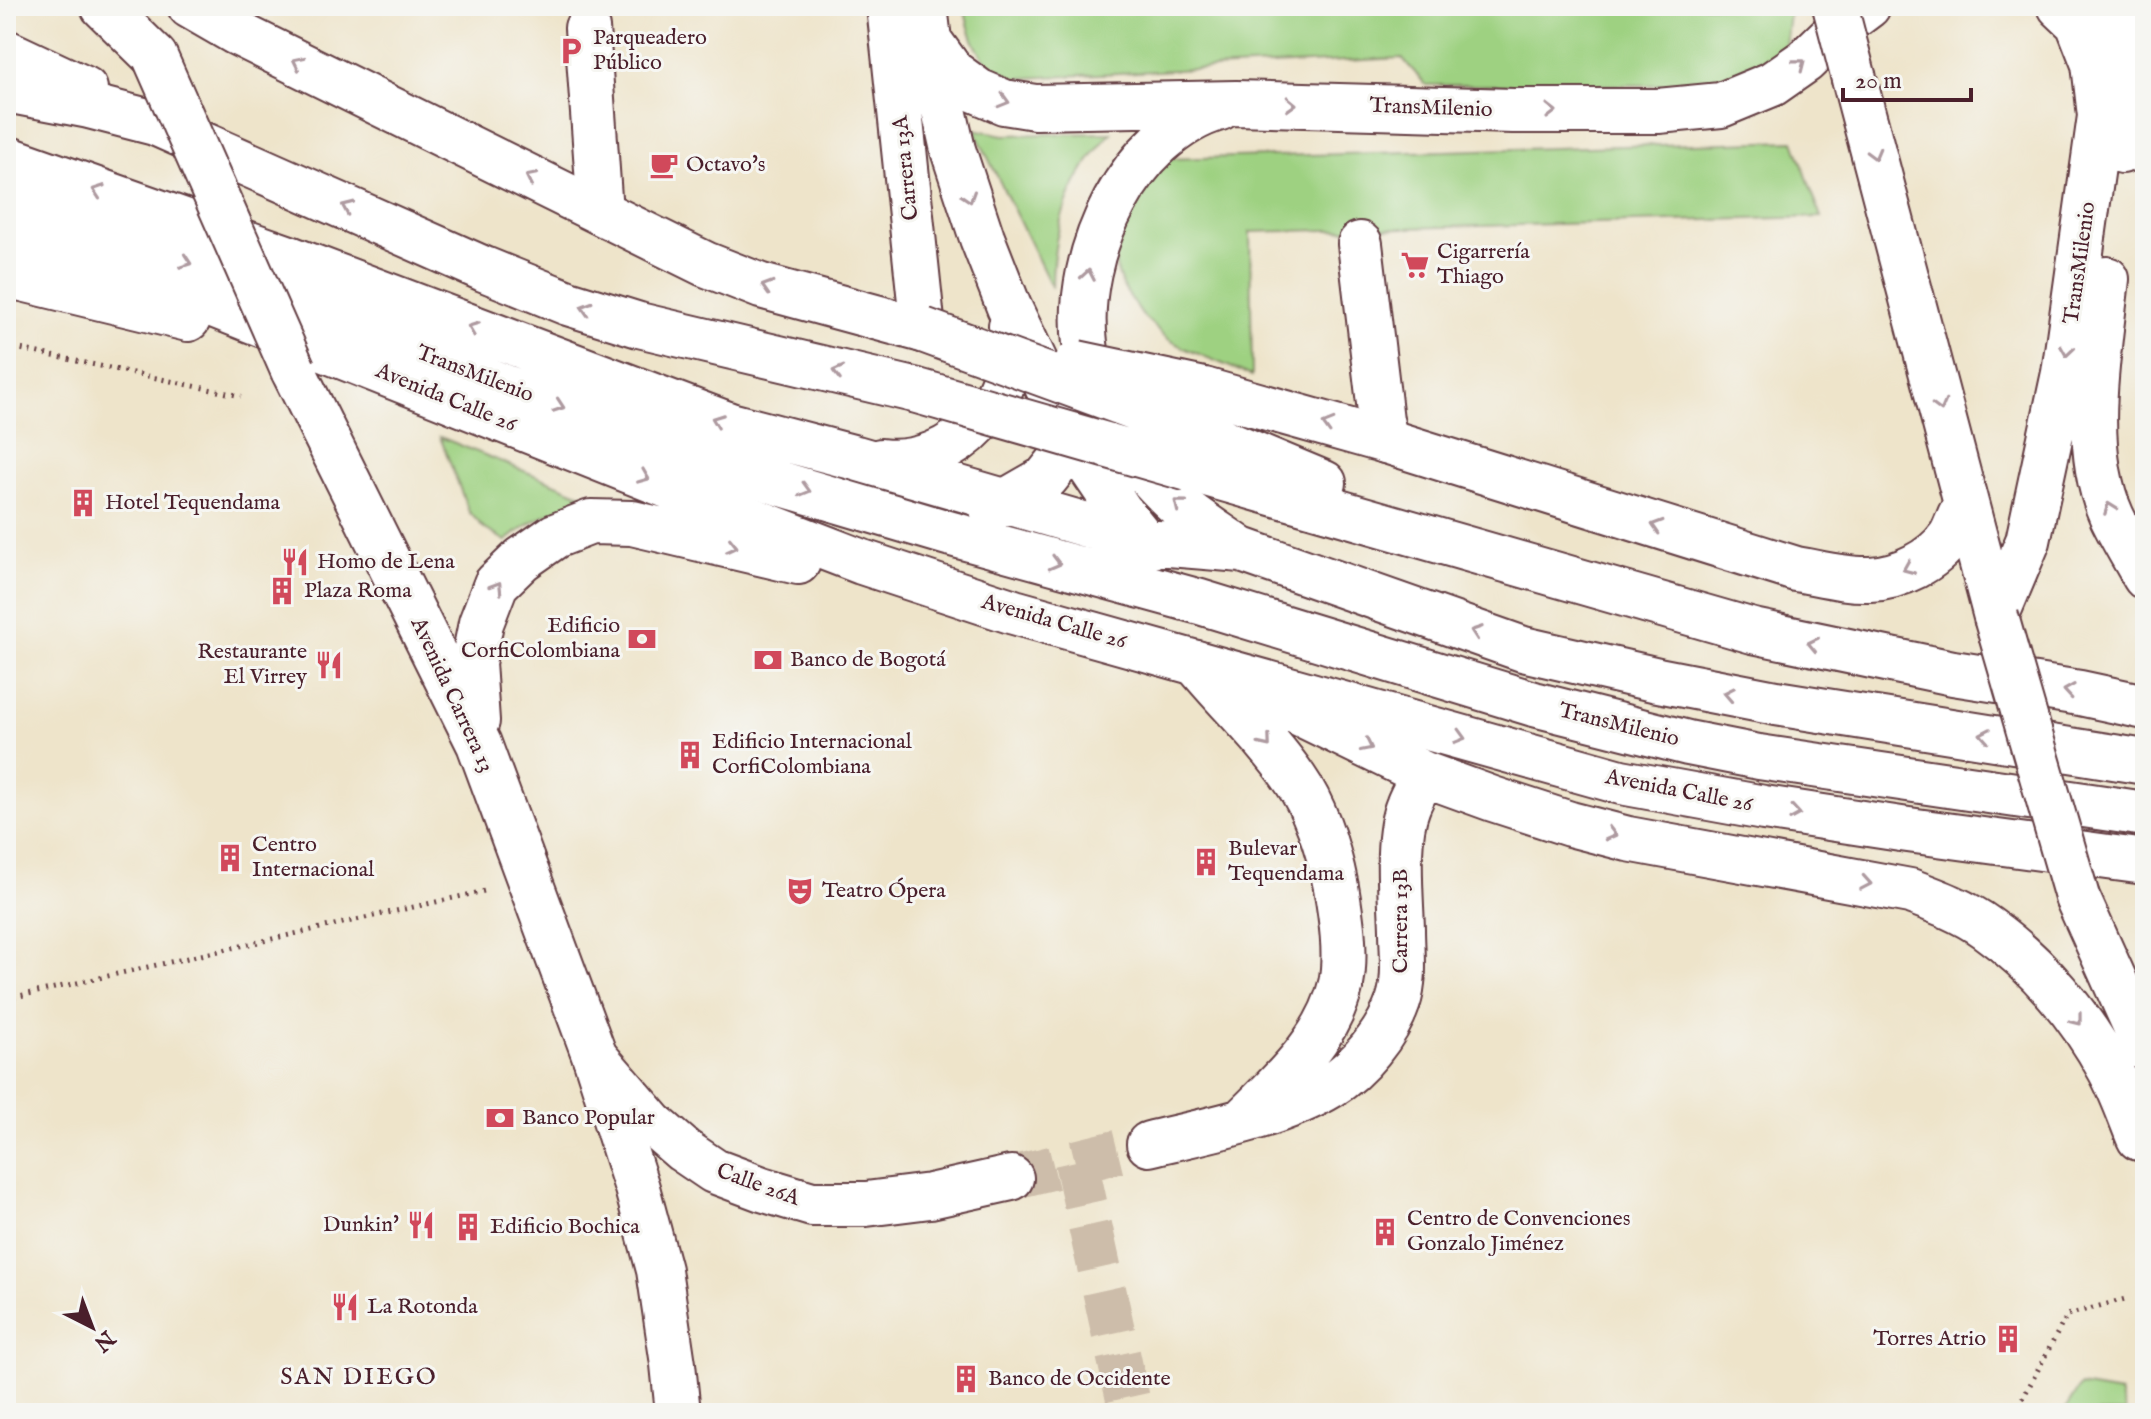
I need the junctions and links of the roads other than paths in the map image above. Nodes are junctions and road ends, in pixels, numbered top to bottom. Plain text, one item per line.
1 (103, 6) edge
2 (145, 6) edge
3 (190, 6) edge
4 (889, 6) edge
5 (2060, 6) edge
6 (2116, 6) edge
7 (1846, 11) edge
8 (927, 23) edge
9 (587, 28) dead end
10 (6, 52) edge
11 (155, 57) junction
12 (6, 90) edge
13 (1236, 103) junction
14 (155, 123) junction
15 (6, 158) edge
16 (6, 202) edge
17 (600, 212) junction
18 (6, 229) edge
19 (1360, 244) dead end
20 (6, 275) edge
21 (1009, 307) junction
22 (923, 330) junction
23 (338, 355) junction
24 (1088, 362) junction
25 (1198, 430) junction
26 (1386, 441) junction
27 (1074, 443) junction
28 (856, 458) junction
29 (1007, 501) junction
30 (1960, 515) dead end
31 (948, 533) junction
32 (1145, 542) junction
33 (1242, 550) junction
34 (2145, 577) edge
35 (1200, 602) junction
36 (1014, 612) junction
37 (1996, 617) junction
38 (1196, 663) junction
39 (2145, 707) edge
40 (479, 744) junction
41 (2145, 762) edge
42 (1424, 774) junction
43 (2145, 814) edge
44 (1901, 829) junction
45 (2145, 829) edge
46 (2145, 862) edge
47 (2145, 1048) edge
48 (595, 1057) junction
49 (1242, 1121) junction
50 (2139, 1138) dead end
51 (1149, 1144) tunnel mouth
52 (1011, 1178) tunnel mouth
53 (678, 1413) edge

1 - 11 main road
2 - 11 main road, Avenida Carrera 13
17 -> 3 main road
4 - 22 main road, Carrera 13A
5 -> 37 main road, TransMilenio
34 -> 6 main road, TransMilenio
13 -> 7 main road, TransMilenio
7 -> 37 main road, TransMilenio, bridge
8 -> 13 main road, TransMilenio
8 -> 21 main road, TransMilenio
9 - 17 main road
10 - 14 main road
11 - 40 main road, Avenida Carrera 13, bridge
12 - 14 main road
24 -> 13 main road, TransMilenio
25 -> 14 main road, bridge
28 -> 15 main road, TransMilenio
16 -> 31 main road, TransMilenio
22 -> 17 main road
18 - 23 main road, Avenida Calle 26
19 - 26 main road
20 - 23 main road
21 - 27 main road, TransMilenio
21 - 28 main road, TransMilenio
22 - 25 main road, bridge
23 -> 36 main road, Avenida Calle 26
24 - 27 main road, TransMilenio
33 -> 24 main road, TransMilenio
26 -> 25 main road
39 -> 25 main road
30 -> 26 main road
27 - 29 main road, TransMilenio
27 - 32 main road, TransMilenio
28 - 29 main road, TransMilenio
29 - 31 main road, TransMilenio
29 - 32 main road
31 -> 35 main road, TransMilenio
32 - 33 main road, TransMilenio
32 - 35 main road, TransMilenio
41 -> 33 main road, TransMilenio
35 - 43 main road, TransMilenio
36 - 38 main road, Avenida Calle 26
40 -> 36 main road
37 - 47 main road, TransMilenio, bridge
38 -> 42 main road
38 -> 44 main road, Avenida Calle 26
38 -> 49 main road
40 - 48 main road, Avenida Carrera 13
42 - 49 main road, Carrera 13B
42 -> 50 main road
44 - 45 main road
44 - 46 main road, Avenida Calle 26
48 - 52 main road, Calle 26A
48 - 53 main road, Avenida Carrera 13
49 - 51 main road

